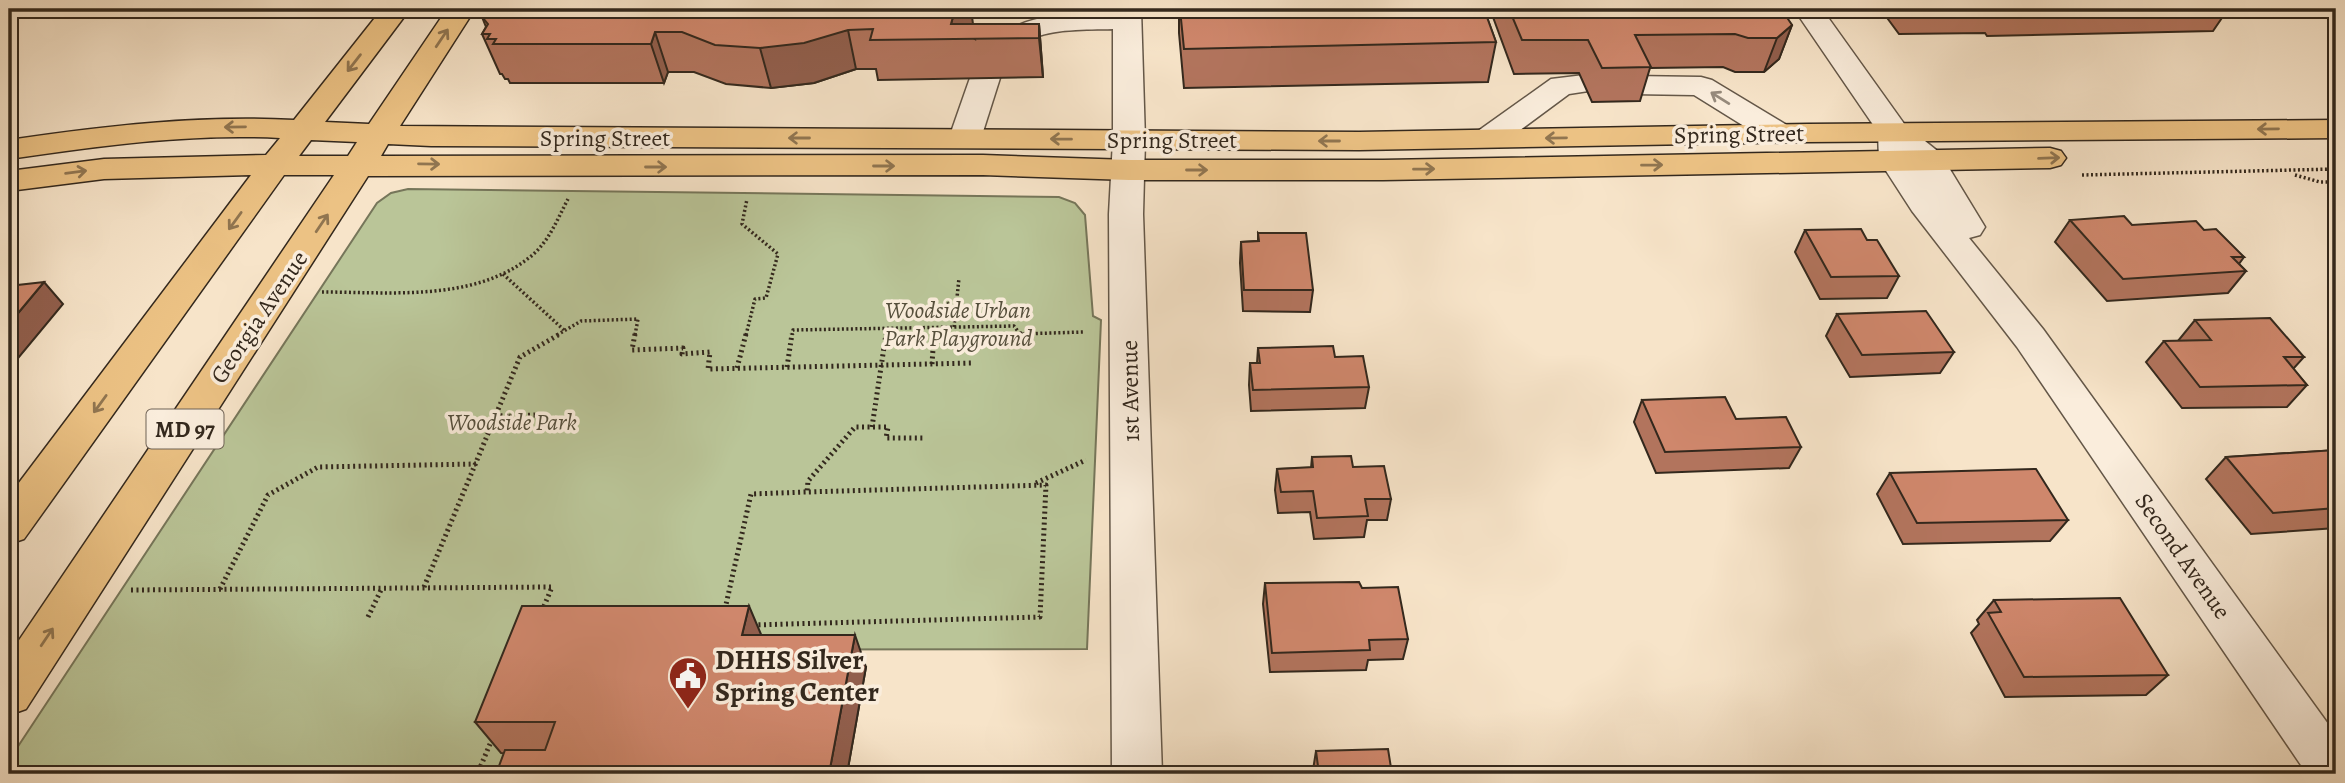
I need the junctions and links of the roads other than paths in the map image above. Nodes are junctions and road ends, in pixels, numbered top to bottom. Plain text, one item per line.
1 (396, 9) edge
2 (461, 9) edge
3 (1808, 9) edge
4 (1127, 14) edge
5 (1584, 84) dead end
6 (1632, 85) edge
7 (2336, 129) edge
8 (303, 131) junction
9 (1779, 134) junction
10 (965, 138) junction
11 (1489, 138) junction
12 (1895, 146) junction
13 (9, 149) edge
14 (2336, 149) edge
15 (369, 150) junction
16 (1129, 155) junction
17 (1929, 160) junction
18 (275, 165) junction
19 (9, 181) edge
20 (2030, 338) junction
21 (9, 527) edge
22 (9, 694) edge
23 (1137, 774) edge
24 (2335, 774) edge

1 -> 8 main road
15 -> 2 main road, Georgia Avenue / MD 97
3 - 12 street, Second Avenue
4 - 10 street
4 - 16 street, 1st Avenue
5 - 11 street
9 -> 6 street
7 -> 12 main road, Spring Street
8 -> 13 main road, Spring Street
8 - 15 main road, Spring Street
8 - 18 main road
9 -> 11 main road, Spring Street
9 - 12 main road, Spring Street
10 -> 15 main road, Spring Street
16 -> 10 main road, Spring Street
11 -> 16 main road, Spring Street
16 -> 12 main road, Spring Street
12 - 17 main road, Spring Street
12 - 20 street, Second Avenue
17 -> 14 main road, Spring Street
15 -> 16 main road, Spring Street
15 - 18 main road, Spring Street
22 -> 15 main road, Georgia Avenue / MD 97
16 - 23 street, 1st Avenue
17 - 20 street, Second Avenue
19 -> 18 main road, Spring Street
18 -> 21 main road
20 - 24 street, Second Avenue

